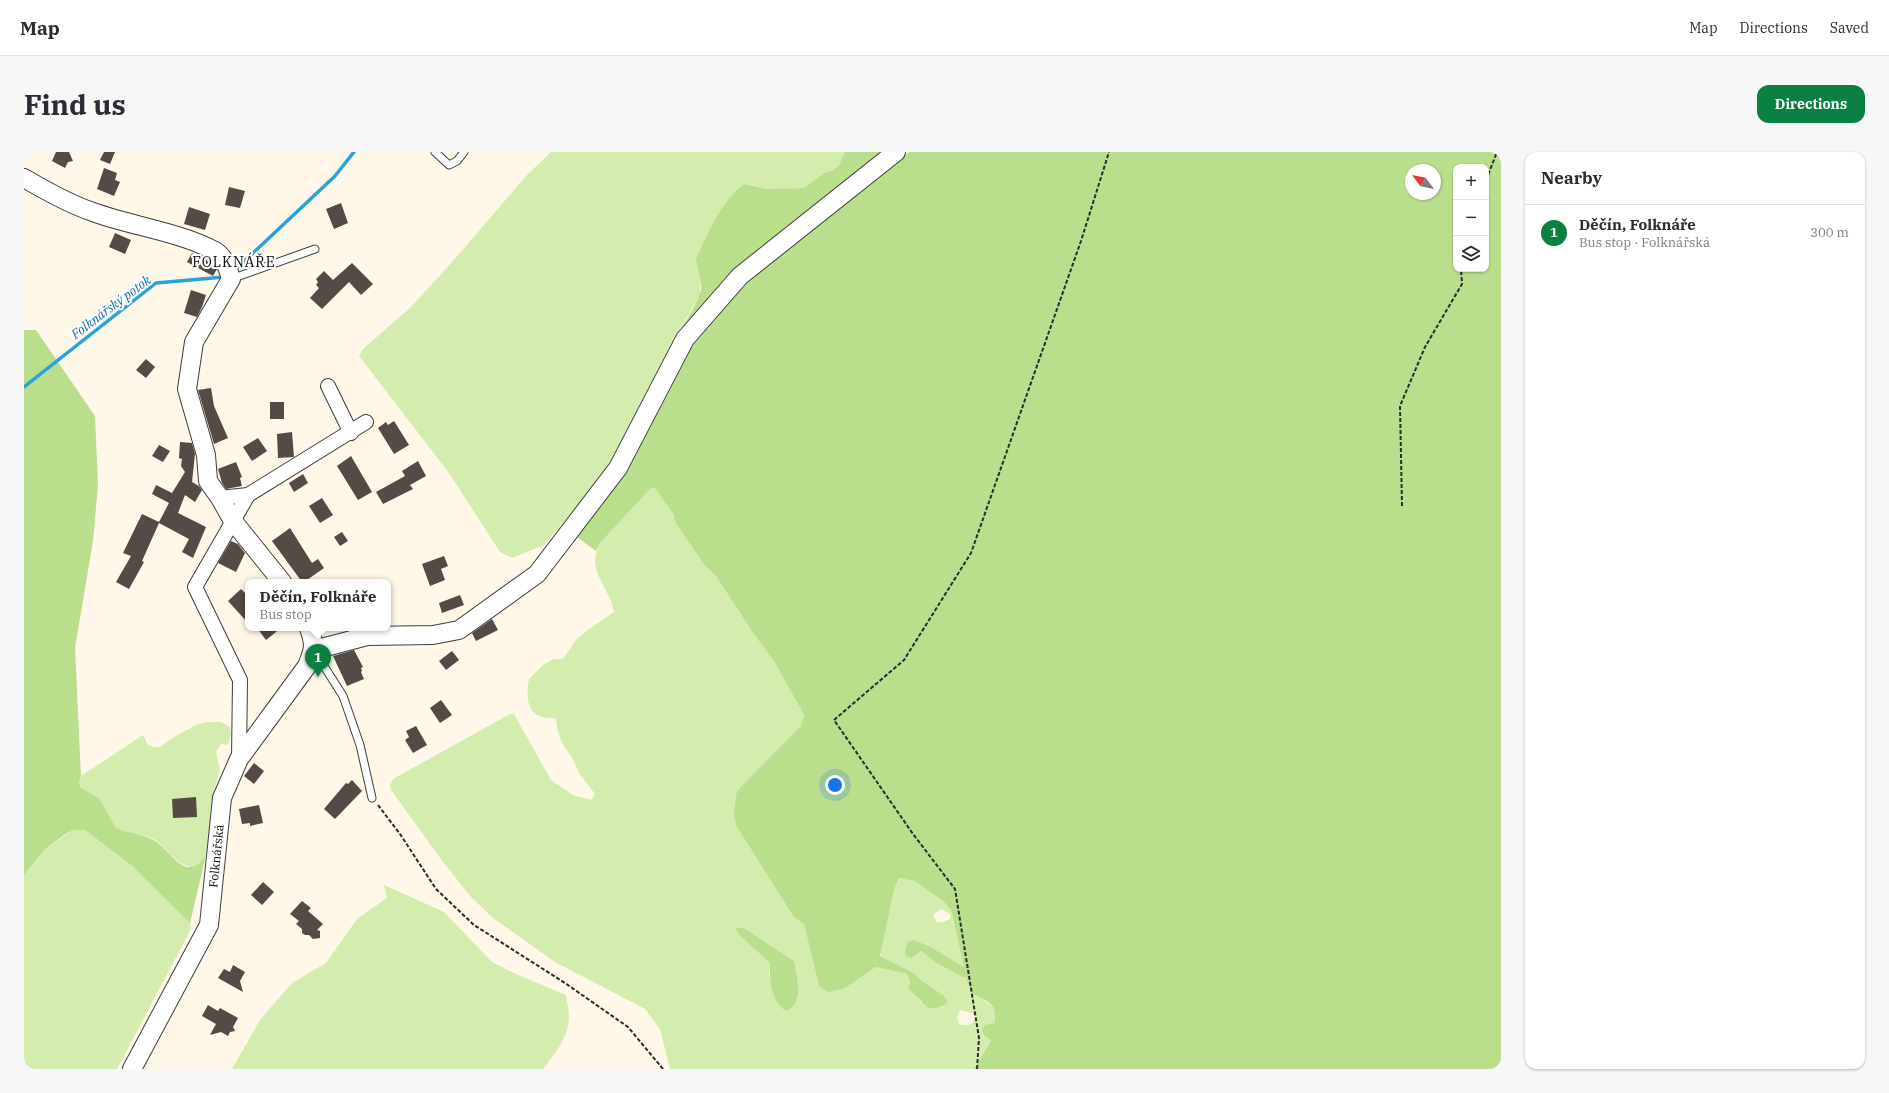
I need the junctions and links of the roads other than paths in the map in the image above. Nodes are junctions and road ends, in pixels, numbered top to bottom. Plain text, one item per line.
1 (435, 152) edge
2 (464, 152) edge
3 (896, 152) edge
4 (24, 178) edge
5 (314, 249) dead end
6 (231, 279) junction
7 (328, 386) dead end
8 (366, 422) dead end
9 (351, 433) junction
10 (248, 495) junction
11 (220, 498) junction
12 (233, 521) junction
13 (280, 579) edge
14 (310, 631) edge
15 (314, 650) junction
16 (239, 760) junction
17 (372, 798) road end
18 (132, 1069) edge

1 - 2 lane
3 - 15 street
4 - 6 street
5 - 6 lane
6 - 11 street
7 - 9 street
8 - 9 street
9 - 10 street
10 - 11 street
10 - 12 street
11 - 12 street
12 - 13 street
12 - 16 street
14 - 15 street
15 - 16 street, Folknářská
15 - 17 lane
16 - 18 street, Folknářská

